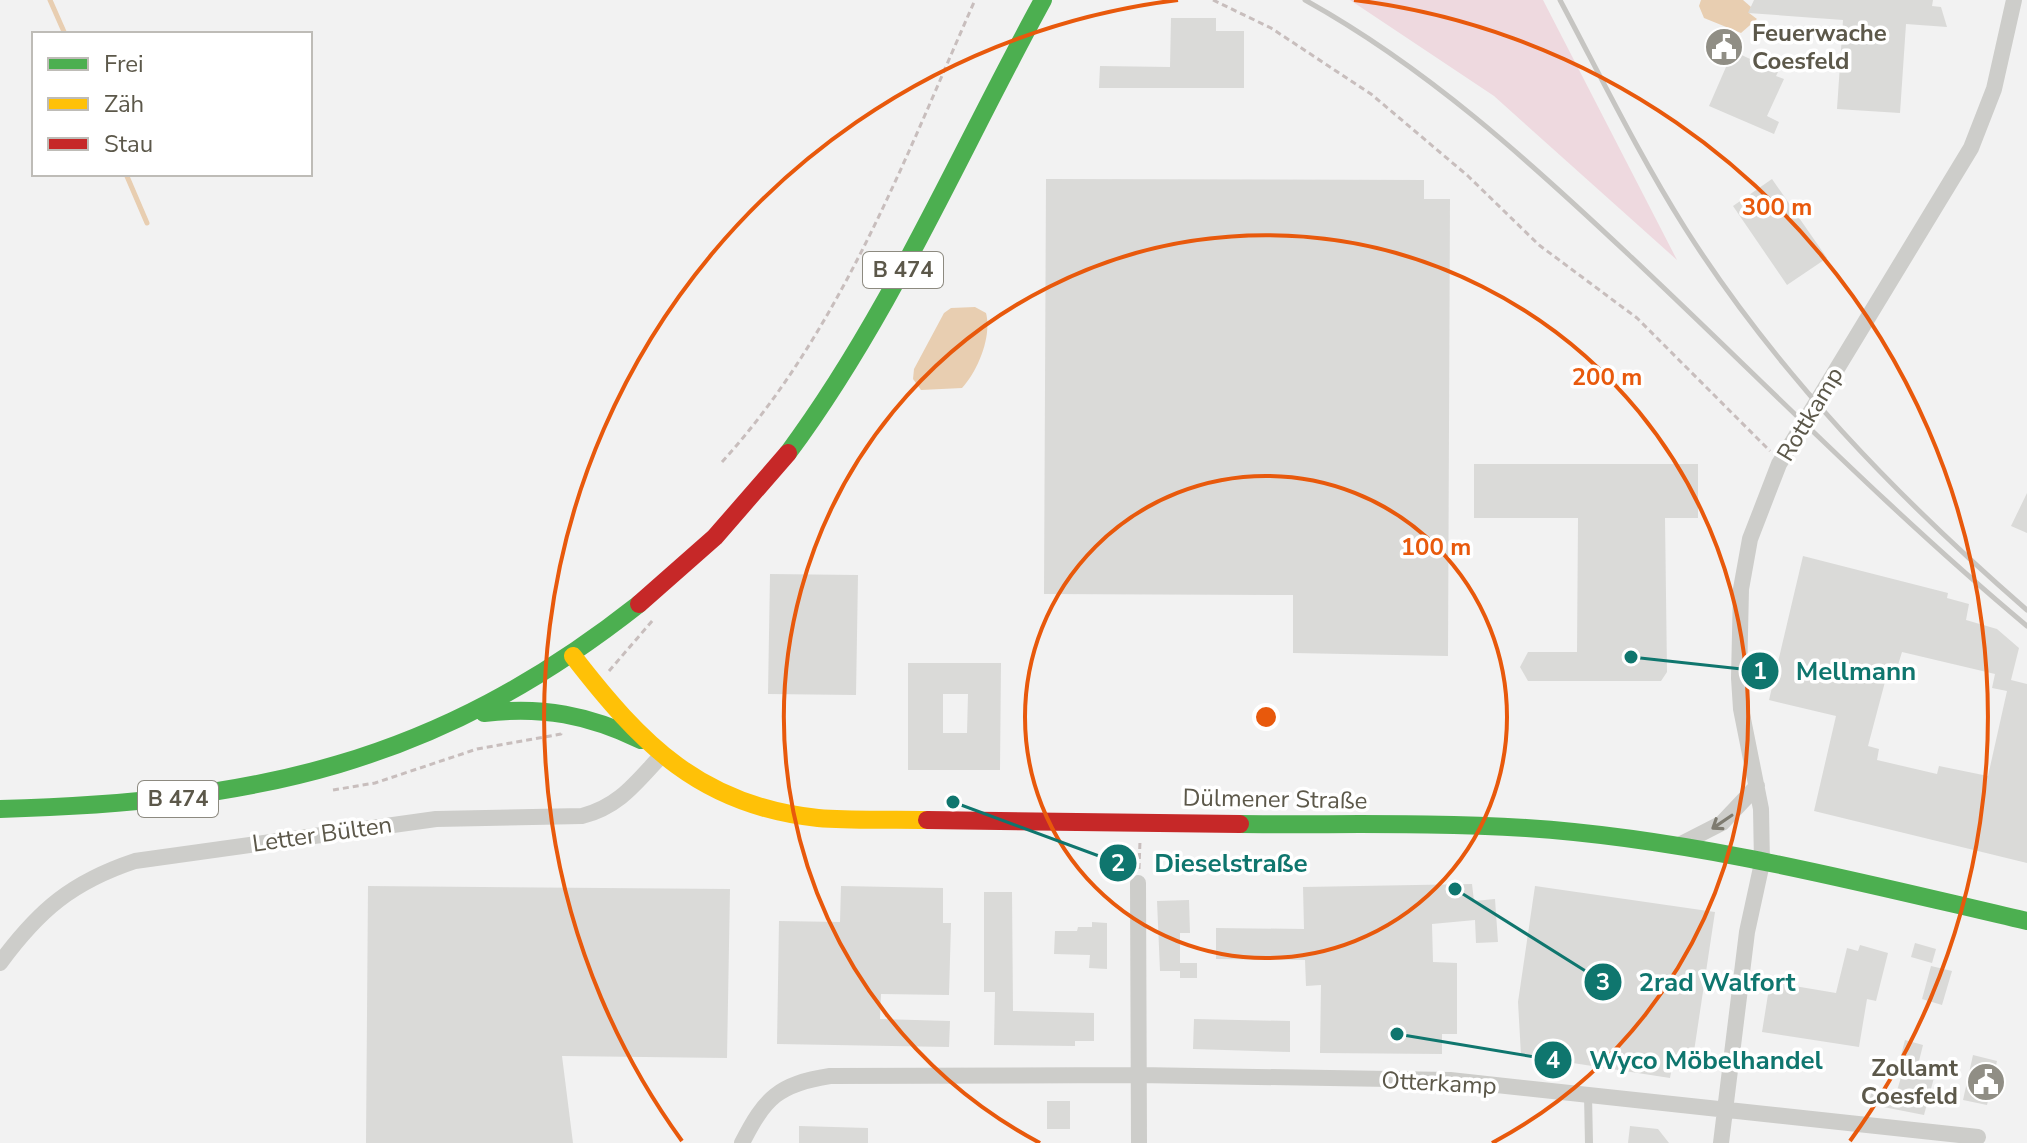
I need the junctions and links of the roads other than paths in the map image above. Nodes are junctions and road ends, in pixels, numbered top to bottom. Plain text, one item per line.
1 (1043, 0) edge
2 (2014, 0) edge
3 (573, 656) junction
4 (474, 714) junction
5 (641, 740) junction
6 (660, 757) junction
7 (1757, 786) junction
8 (0, 809) edge
9 (1677, 846) junction
10 (1762, 863) junction
11 (1138, 883) road end
12 (2027, 921) edge
13 (0, 963) edge
14 (1138, 1075) junction
15 (1588, 1095) junction
16 (1725, 1110) junction
17 (1978, 1137) dead end
18 (742, 1143) edge
19 (1139, 1143) edge
20 (1589, 1143) edge
21 (1721, 1143) edge

1 - 3 main road, B 474
2 - 7 street, Rottkamp
3 - 4 main road, B 474
3 - 5 main road, Dülmener Straße
4 - 5 main road
4 - 8 main road, B 474
5 - 6 main road, Dülmener Straße
6 - 9 main road, Dülmener Straße
6 - 13 street, Letter Bülten
7 -> 9 street
7 - 10 street, Rottkamp
9 - 10 main road, Dülmener Straße
10 - 12 main road, Dülmener Straße
10 - 16 street, Rottkamp
11 - 14 street
14 - 15 street, Otterkamp
14 - 18 street, Otterkamp
14 - 19 street
15 - 16 street, Otterkamp
15 - 20 lane
16 - 17 street, Otterkamp
16 - 21 street, Rottkamp

